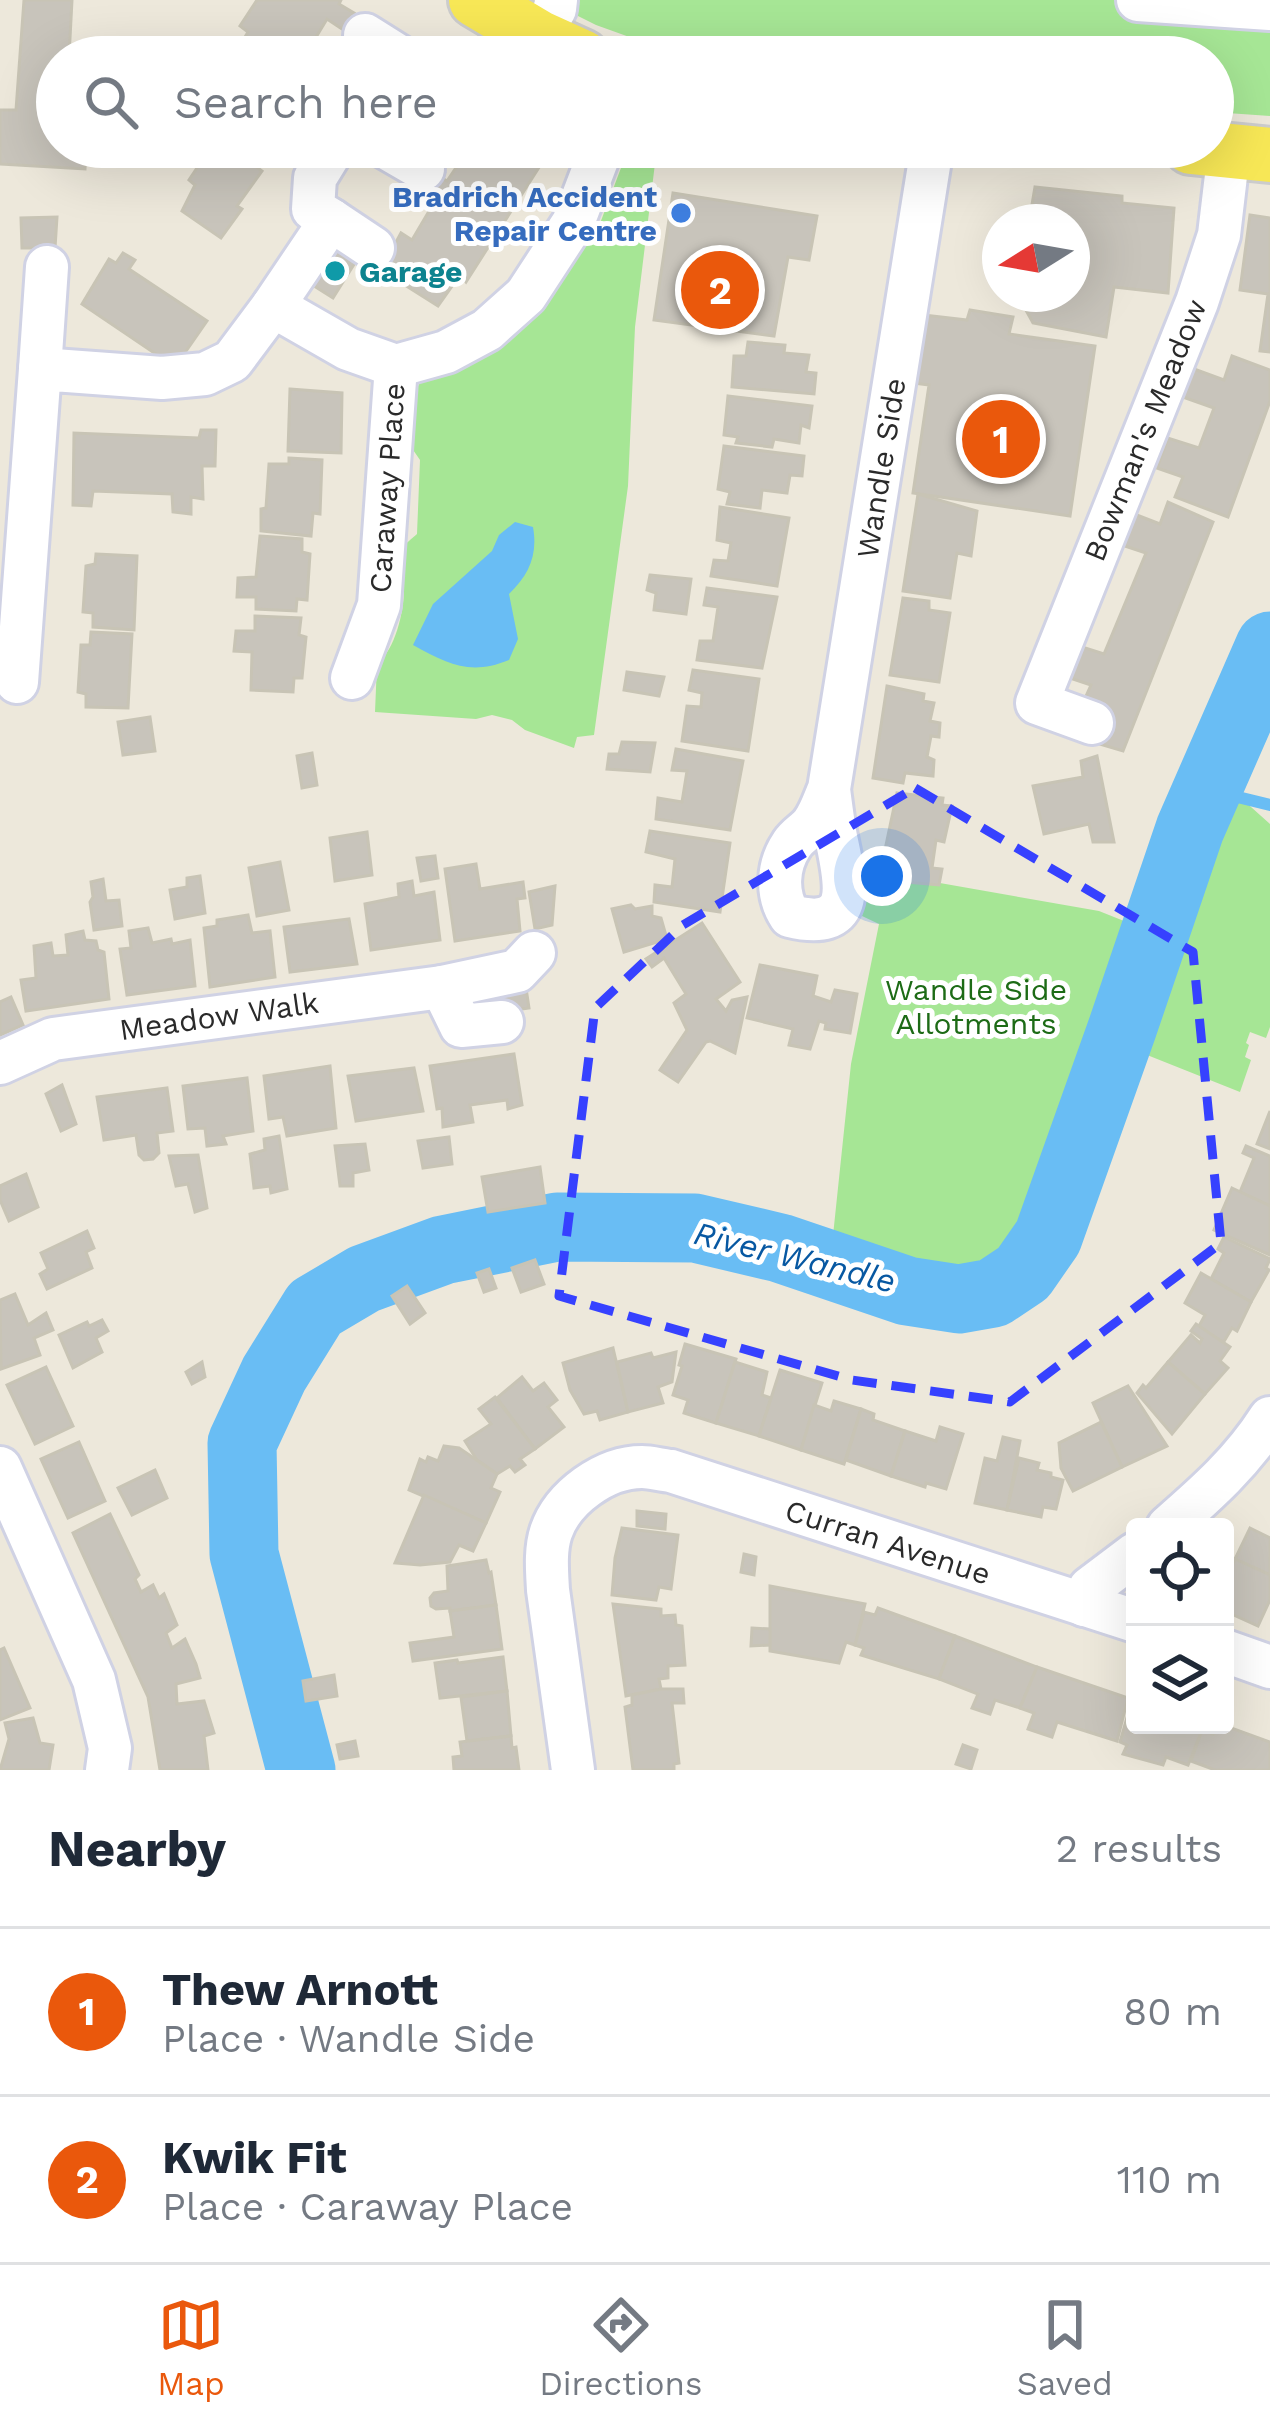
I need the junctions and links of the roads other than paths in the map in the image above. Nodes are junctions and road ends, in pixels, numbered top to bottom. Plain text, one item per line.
1 (476, 0) edge
2 (1138, 0) edge
3 (1270, 9) edge
4 (559, 31) edge
5 (321, 168) edge
6 (594, 168) edge
7 (929, 168) edge
8 (1228, 168) edge
9 (331, 220) junction
10 (373, 248) dead end
11 (46, 267) dead end
12 (273, 306) junction
13 (396, 366) junction
14 (40, 369) junction
15 (352, 678) dead end
16 (17, 682) dead end
17 (1092, 723) dead end
18 (829, 789) dead end
19 (534, 953) dead end
20 (442, 986) junction
21 (502, 1022) dead end
22 (0, 1063) edge
23 (1270, 1418) edge
24 (0, 1468) edge
25 (1178, 1518) edge
26 (1126, 1562) edge
27 (1084, 1606) junction
28 (1126, 1618) edge
29 (1234, 1654) edge
30 (1270, 1666) edge
31 (106, 1770) edge
32 (573, 1770) edge

1 - 4 main road
2 - 3 street
5 - 9 street
6 - 13 street, Caraway Place
7 - 18 street, Wandle Side
8 - 17 street, Bowman's Meadow
9 - 10 street
9 - 12 street
11 - 14 street
12 - 13 street, Caraway Place
12 - 14 street
13 - 15 street, Caraway Place
14 - 16 street
19 - 20 street, Meadow Walk
20 - 21 street
20 - 22 street, Meadow Walk
23 - 25 street
24 - 31 street
26 - 27 street
27 - 28 street, Curran Avenue
27 - 32 street, Curran Avenue
29 - 30 street

